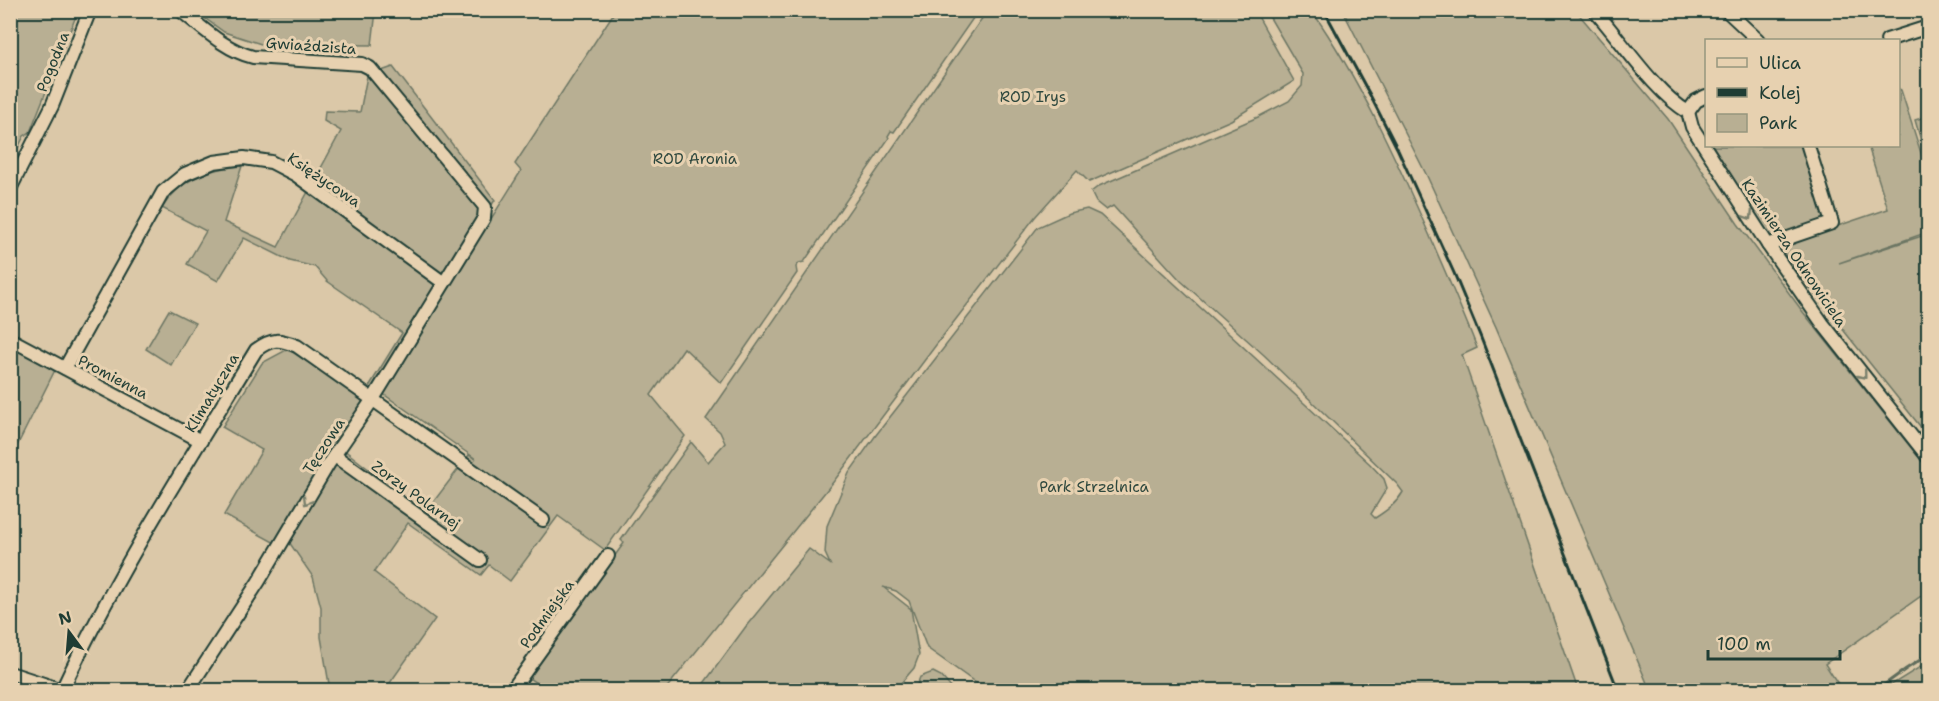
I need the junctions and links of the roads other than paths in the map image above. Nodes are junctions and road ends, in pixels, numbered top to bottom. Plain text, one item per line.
1 (90, 10) edge
2 (180, 10) edge
3 (1594, 10) edge
4 (1726, 10) edge
5 (1929, 27) edge
6 (1757, 39) edge
7 (1890, 39) edge
8 (1705, 97) edge
9 (1688, 112) junction
10 (1808, 147) edge
11 (10, 189) edge
12 (484, 218) joint
13 (1768, 245) junction
14 (444, 283) junction
15 (10, 339) edge
16 (65, 368) junction
17 (373, 399) junction
18 (201, 441) junction
19 (335, 456) junction
20 (1929, 457) edge
21 (543, 520) dead end
22 (608, 556) dead end
23 (480, 560) dead end
24 (10, 673) edge
25 (62, 690) edge
26 (188, 690) edge
27 (512, 690) edge

1 - 11 street, Pogodna
2 - 12 street, Gwiaździsta
3 - 9 street, Kazimierza Odnowiciela
4 - 6 street
5 - 7 street
8 - 9 street
9 -> 13 street, Kazimierza Odnowiciela
10 - 13 street
12 - 14 street, Tęczowa
13 -> 20 street, Kazimierza Odnowiciela
14 - 16 street, Księżycowa
14 - 17 street, Tęczowa
15 - 16 street, Promienna
16 - 18 street, Promienna
17 - 18 street, Klimatyczna
17 - 19 street, Tęczowa
17 - 21 street, Klimatyczna
18 - 25 street, Klimatyczna
19 - 23 street, Zorzy Polarnej
19 -> 26 street, Tęczowa
22 - 27 street, Podmiejska
24 - 25 street

